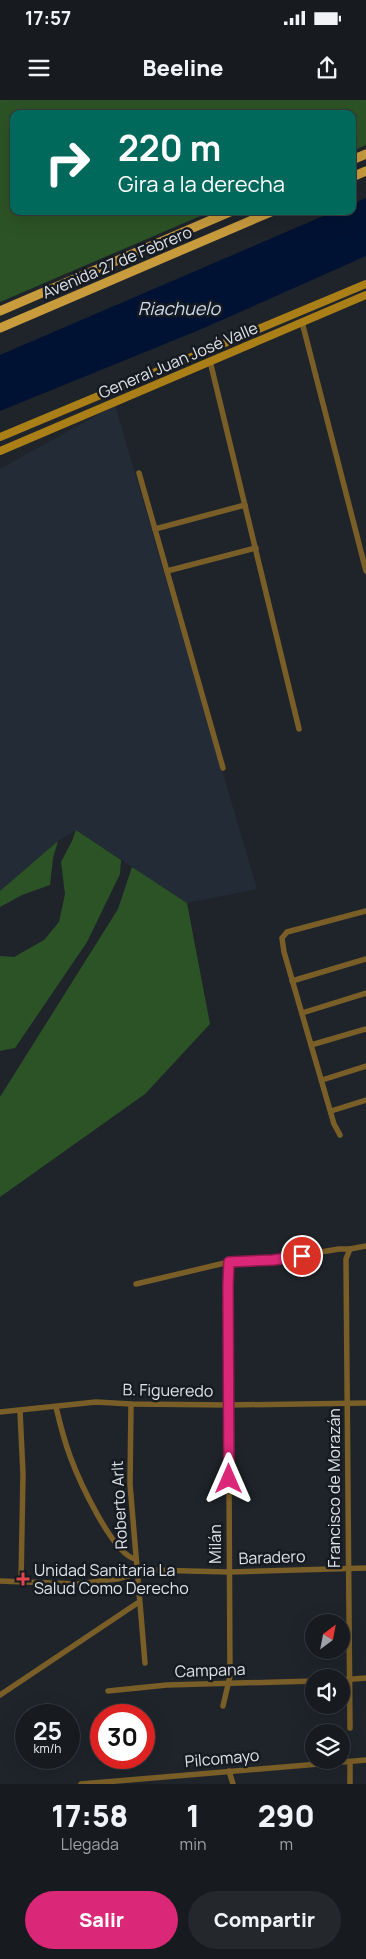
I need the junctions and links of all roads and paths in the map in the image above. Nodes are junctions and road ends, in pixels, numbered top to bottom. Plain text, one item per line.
1 (223, 215) edge
2 (264, 215) edge
3 (366, 284) edge
4 (366, 295) edge
5 (0, 311) edge
6 (302, 322) junction
7 (0, 328) edge
8 (210, 361) junction
9 (0, 437) edge
10 (0, 451) edge
11 (140, 472) dead end
12 (244, 505) junction
13 (155, 528) junction
14 (256, 548) junction
15 (167, 571) junction
16 (366, 571) edge
17 (299, 729) dead end
18 (223, 768) dead end
19 (366, 911) edge
20 (366, 959) edge
21 (292, 980) junction
22 (366, 993) edge
23 (302, 1013) junction
24 (366, 1029) edge
25 (311, 1045) junction
26 (366, 1066) edge
27 (322, 1080) junction
28 (366, 1100) edge
29 (331, 1111) junction
30 (340, 1135) dead end
31 (366, 1246) edge
32 (350, 1249) junction
33 (229, 1262) junction
34 (136, 1284) dead end
35 (366, 1403) edge
36 (131, 1404) junction
37 (347, 1404) junction
38 (228, 1405) junction
39 (56, 1408) junction
40 (20, 1411) junction
41 (0, 1412) edge
42 (136, 1559) junction
43 (366, 1568) edge
44 (348, 1569) junction
45 (229, 1572) junction
46 (136, 1573) junction
47 (0, 1581) edge
48 (21, 1582) junction
49 (139, 1602) junction
50 (145, 1663) dead end
51 (349, 1669) edge
52 (366, 1678) edge
53 (350, 1679) edge
54 (305, 1681) edge
55 (230, 1683) junction
56 (108, 1691) dead end
57 (0, 1695) edge
58 (223, 1706) dead end
59 (366, 1760) edge
60 (350, 1762) edge
61 (305, 1765) edge
62 (350, 1769) edge
63 (229, 1770) junction
64 (147, 1781) edge
65 (81, 1784) edge
66 (233, 1784) edge
67 (350, 1784) edge

1 - 5 main road, Avenida 27 de Febrero
2 - 7 main road, Avenida 27 de Febrero
3 - 9 main road, General Juan José Valle
4 - 6 main road, General Juan José Valle
6 - 8 main road, General Juan José Valle
6 - 16 street
8 - 10 main road, General Juan José Valle
8 - 12 street
11 - 13 street
12 - 13 street
12 - 14 street
13 - 15 street
14 - 15 street
14 - 17 street
15 - 18 street
19 - 21 street
20 - 21 street
21 - 23 street
22 - 23 street
23 - 25 street
24 - 25 street
25 - 27 street
26 - 27 street
27 - 29 street
28 - 29 street
29 - 30 street
31 - 32 street
32 - 33 street
32 - 37 street, Francisco de Morazán
33 - 34 street
33 - 38 street, Milán
35 - 37 street, B. Figueredo
36 - 38 street, B. Figueredo
36 - 39 street, B. Figueredo
36 - 42 street, Roberto Arlt
37 - 38 street, B. Figueredo
37 - 44 street, Francisco de Morazán
38 - 45 street, Milán
39 - 40 street, B. Figueredo
39 - 42 street
40 - 41 street, B. Figueredo
40 - 48 street
42 - 46 street, Roberto Arlt
43 - 44 street, Baradero
44 - 45 street, Baradero
44 - 51 street, Francisco de Morazán
45 - 46 street, Baradero
45 - 55 street, Milán
46 - 48 street, Baradero
46 - 49 street, Roberto Arlt
47 - 48 street, Baradero
49 - 50 street, Roberto Arlt
49 - 57 street
52 - 53 street
54 - 55 street, Campana
55 - 56 street, Campana
55 - 58 street, Milán
59 - 60 street, Pilcomayo
61 - 63 street, Pilcomayo
62 - 67 street
63 - 64 street, Pilcomayo
63 - 66 street
64 - 65 street, Pilcomayo

